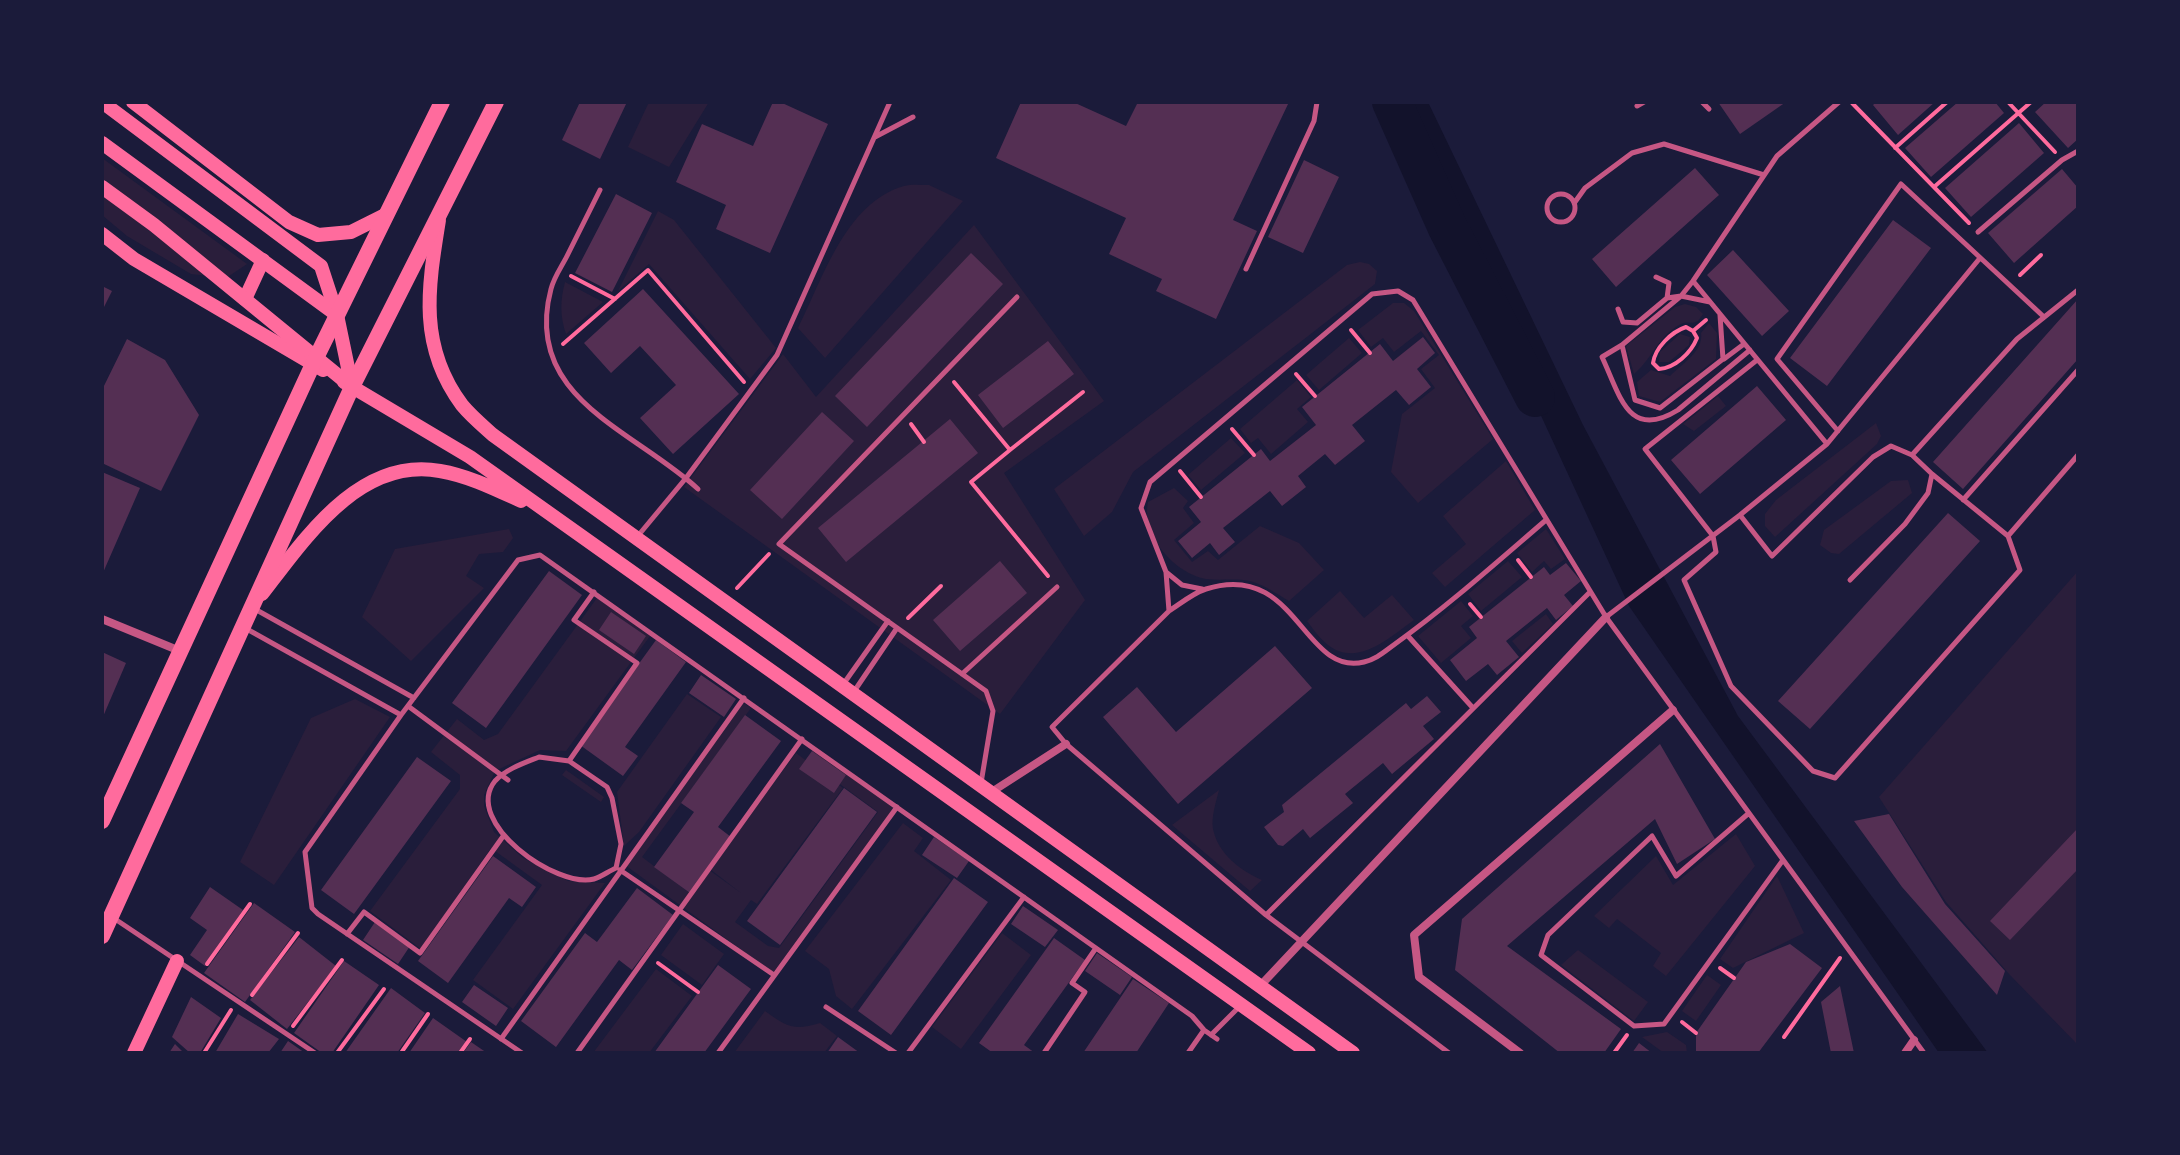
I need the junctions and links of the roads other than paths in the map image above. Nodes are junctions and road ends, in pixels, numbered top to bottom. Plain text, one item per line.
1 (102, 102) edge
2 (133, 102) edge
3 (442, 102) edge
4 (496, 102) edge
5 (890, 102) edge
6 (1317, 102) edge
7 (1644, 102) edge
8 (1702, 102) edge
9 (1839, 102) edge
10 (1637, 106) dead end
11 (1709, 109) dead end
12 (913, 117) dead end
13 (874, 138) junction
14 (102, 143) edge
15 (2078, 151) edge
16 (1764, 175) junction
17 (102, 187) edge
18 (600, 190) dead end
19 (1575, 202) junction
20 (440, 213) junction
21 (387, 214) junction
22 (1978, 232) road end
23 (102, 234) edge
24 (1980, 258) junction
25 (263, 260) junction
26 (1246, 269) dead end
27 (1656, 277) dead end
28 (1693, 281) junction
29 (2078, 290) edge
30 (1681, 296) junction
31 (1017, 297) dead end
32 (1667, 298) junction
33 (245, 299) junction
34 (1710, 302) junction
35 (1618, 309) dead end
36 (1718, 312) junction
37 (337, 315) junction
38 (2044, 317) junction
39 (1744, 344) junction
40 (1622, 345) junction
41 (1750, 350) junction
42 (1723, 359) junction
43 (1757, 360) junction
44 (315, 361) junction
45 (2078, 370) edge
46 (352, 387) junction
47 (1838, 431) junction
48 (1827, 444) junction
49 (1912, 455) junction
50 (2078, 455) edge
51 (1932, 474) junction
52 (686, 478) junction
53 (698, 489) dead end
54 (1963, 500) junction
55 (549, 513) junction
56 (1740, 515) junction
57 (1546, 520) junction
58 (1713, 536) junction
59 (2008, 536) junction
60 (636, 538) junction
61 (1166, 572) junction
62 (1850, 580) dead end
63 (1057, 587) road end
64 (1203, 590) junction
65 (594, 592) junction
66 (1590, 592) junction
67 (252, 607) junction
68 (1169, 611) junction
69 (1606, 617) junction
70 (102, 619) edge
71 (888, 621) junction
72 (243, 627) junction
73 (898, 628) junction
74 (1408, 636) junction
75 (181, 651) junction
76 (962, 674) junction
77 (847, 690) junction
78 (415, 697) junction
79 (744, 698) junction
80 (408, 706) junction
81 (1473, 708) junction
82 (1673, 710) junction
83 (401, 715) junction
84 (802, 739) junction
85 (1066, 744) junction
86 (569, 761) junction
87 (505, 778) junction
88 (986, 789) junction
89 (897, 807) junction
90 (1749, 813) junction
91 (102, 821) edge
92 (504, 835) junction
93 (1783, 860) junction
94 (617, 868) junction
95 (1024, 897) junction
96 (679, 910) junction
97 (1266, 915) junction
98 (111, 917) junction
99 (347, 934) junction
100 (102, 936) edge
101 (1300, 943) junction
102 (1096, 948) junction
103 (177, 961) junction
104 (774, 975) junction
105 (1260, 986) junction
106 (1241, 1005) junction
107 (826, 1007) dead end
108 (1204, 1030) junction
109 (1211, 1036) junction
110 (501, 1039) junction
111 (1217, 1039) dead end
112 (1914, 1040) junction
113 (134, 1053) edge
114 (315, 1053) edge
115 (522, 1053) edge
116 (577, 1053) edge
117 (718, 1053) edge
118 (896, 1053) edge
119 (908, 1053) edge
120 (1044, 1053) edge
121 (1188, 1053) edge
122 (1309, 1053) edge
123 (1353, 1053) edge
124 (1449, 1053) edge
125 (1520, 1053) edge
126 (1905, 1053) edge
127 (1924, 1053) edge

1 - 37 main road
2 - 21 main road
3 - 21 highway
4 - 20 highway
5 - 13 lane
6 - 26 lane
7 - 10 lane
8 - 11 lane
9 - 16 lane
12 - 13 lane
13 - 52 lane
14 - 25 main road
15 - 22 lane
16 - 19 lane
16 - 28 lane
17 - 33 main road
18 - 52 lane
19 - 19 lane
20 - 46 highway
20 - 60 main road
21 - 37 highway
23 - 44 main road
24 - 38 lane
24 - 47 lane
24 - 47 lane
25 - 33 main road
25 - 37 main road
27 - 32 lane
28 - 30 lane
28 - 34 lane
29 - 38 lane
30 - 32 lane
30 - 34 lane
30 - 40 lane
31 - 71 lane
32 - 35 lane
33 - 44 main road
34 - 36 lane
36 - 39 lane
36 - 42 lane
37 - 44 highway
37 - 46 main road
38 - 49 lane
39 - 41 lane
39 - 42 lane
40 - 41 lane
40 - 42 lane
41 - 43 lane
43 - 48 lane
43 - 58 lane
44 - 46 main road
44 - 75 highway
45 - 54 lane
46 - 55 main road
46 - 67 highway
47 - 48 lane
48 - 56 lane
49 - 51 lane
49 - 56 lane
50 - 59 lane
51 - 54 lane
51 - 62 lane
52 - 53 lane
52 - 60 lane
54 - 59 lane
55 - 67 main road
55 - 106 main road
56 - 58 lane
57 - 61 lane
57 - 66 lane
57 - 74 lane
58 - 59 lane
58 - 69 lane
60 - 77 main road
61 - 64 lane
61 - 68 lane
63 - 76 lane
64 - 68 lane
64 - 74 lane
65 - 78 lane
65 - 79 lane
65 - 86 lane
66 - 69 lane
66 - 81 lane
67 - 72 highway
67 - 78 lane
68 - 85 lane
69 - 82 lane
69 - 101 street
70 - 75 street
71 - 73 lane
71 - 77 lane
72 - 83 lane
72 - 98 highway
73 - 76 lane
73 - 77 lane
74 - 81 lane
75 - 91 highway
76 - 88 lane
77 - 88 main road
78 - 80 lane
79 - 84 lane
79 - 94 lane
80 - 83 lane
80 - 87 lane
81 - 97 lane
82 - 90 lane
82 - 125 street
83 - 99 lane
84 - 89 lane
84 - 96 lane
85 - 88 street
85 - 97 lane
86 - 87 lane
86 - 94 lane
87 - 92 lane
88 - 105 main road
89 - 95 lane
89 - 104 lane
90 - 93 lane
90 - 93 lane
92 - 94 lane
92 - 99 lane
93 - 112 lane
94 - 96 lane
94 - 110 lane
95 - 102 lane
95 - 119 lane
96 - 104 lane
96 - 116 lane
97 - 101 lane
98 - 100 highway
98 - 103 lane
99 - 110 lane
101 - 105 street
101 - 124 lane
102 - 108 lane
102 - 120 lane
103 - 113 main road
103 - 114 lane
104 - 117 lane
105 - 123 main road
106 - 109 lane
106 - 122 main road
107 - 118 lane
108 - 109 lane
108 - 121 lane
109 - 111 lane
110 - 115 lane
112 - 126 street
112 - 127 lane

